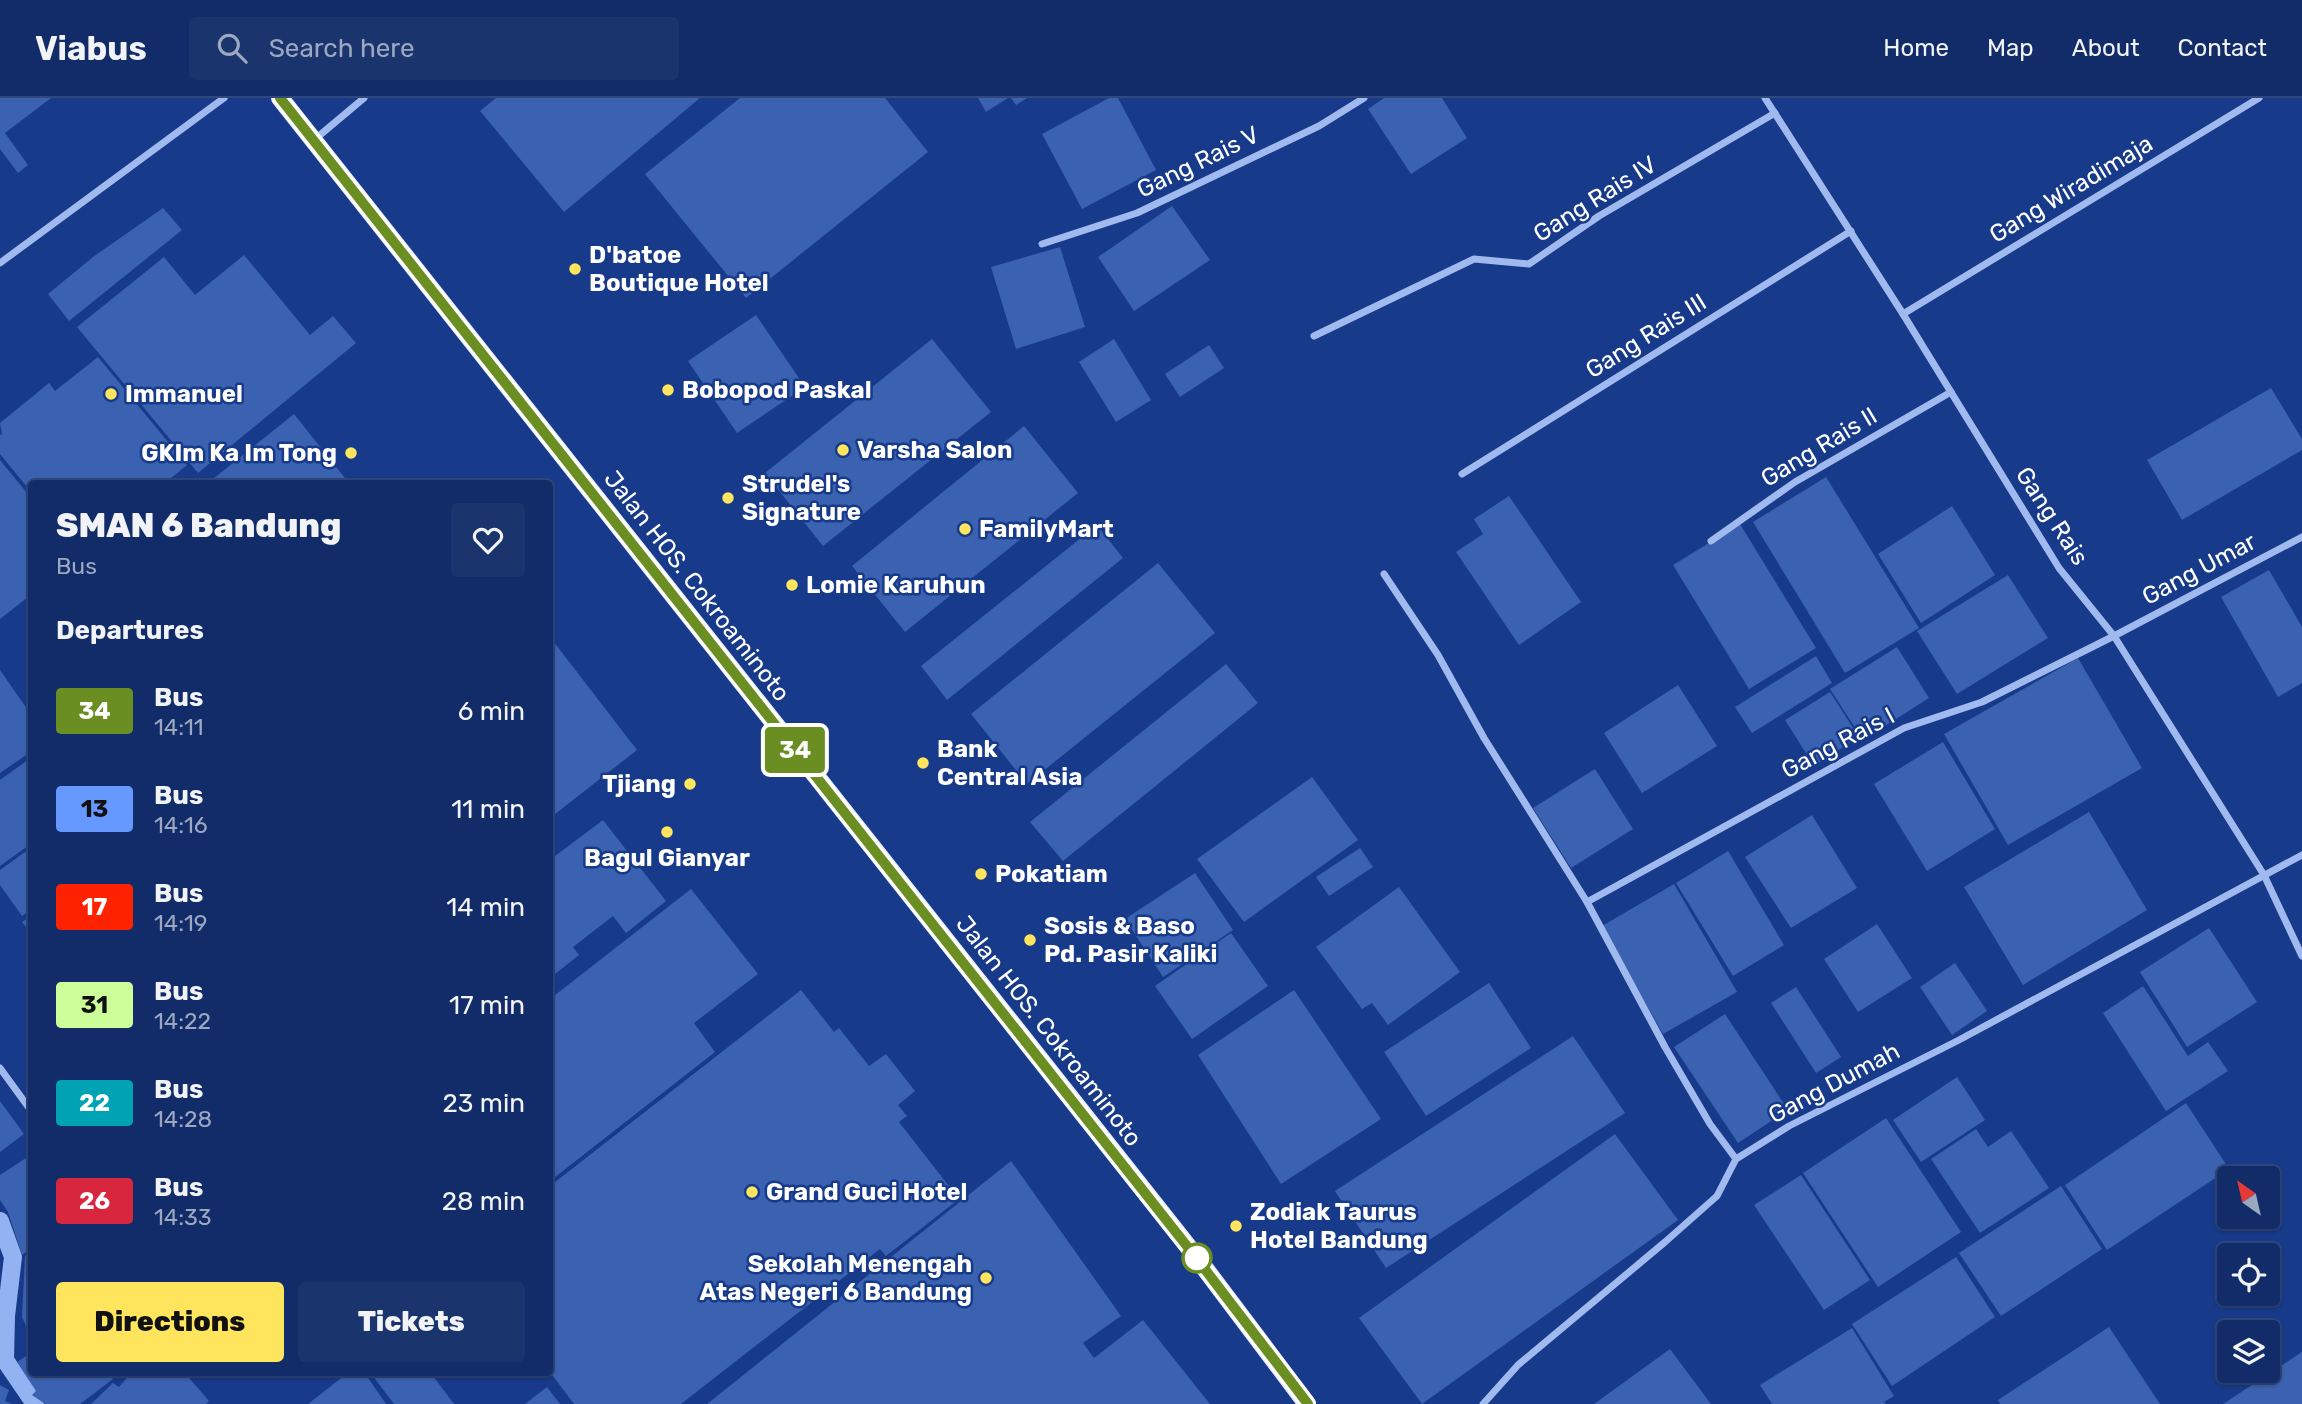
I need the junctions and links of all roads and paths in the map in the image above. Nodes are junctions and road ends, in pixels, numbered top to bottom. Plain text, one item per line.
1 (224, 98) edge
2 (280, 98) edge
3 (364, 98) edge
4 (1364, 98) edge
5 (1765, 98) edge
6 (2259, 98) edge
7 (1775, 113) junction
8 (314, 140) junction
9 (1851, 231) junction
10 (1042, 244) dead end
11 (0, 263) edge
12 (1903, 314) junction
13 (1314, 336) dead end
14 (1951, 392) junction
15 (1462, 474) dead end
16 (2302, 537) edge
17 (1711, 541) dead end
18 (1384, 574) dead end
19 (2114, 636) junction
20 (2302, 855) edge
21 (2264, 875) junction
22 (1587, 902) junction
23 (2302, 956) edge
24 (0, 1068) edge
25 (28, 1106) edge
26 (1736, 1159) junction
27 (1307, 1404) edge
28 (1483, 1404) edge

1 - 11 street
2 - 8 main road, Jalan HOS. Cokroaminoto
3 - 8 street
4 - 10 street, Gang Rais V
5 - 7 street, Gang Rais
6 - 12 street, Gang Wiradimaja
7 - 9 street, Gang Rais
7 - 13 street, Gang Rais IV
8 - 27 main road, Jalan HOS. Cokroaminoto
9 - 12 street, Gang Rais
9 - 15 street, Gang Rais III
12 - 14 street, Gang Rais
14 - 17 street, Gang Rais II
14 - 19 street, Gang Rais
16 - 19 street, Gang Umar
18 - 22 street
19 - 21 street, Gang Rais
19 - 22 street, Gang Rais I
20 - 21 street, Gang Dumah
21 - 23 street, Gang Rais
21 - 26 street, Gang Dumah
22 - 26 street
24 - 25 street
26 - 28 street

